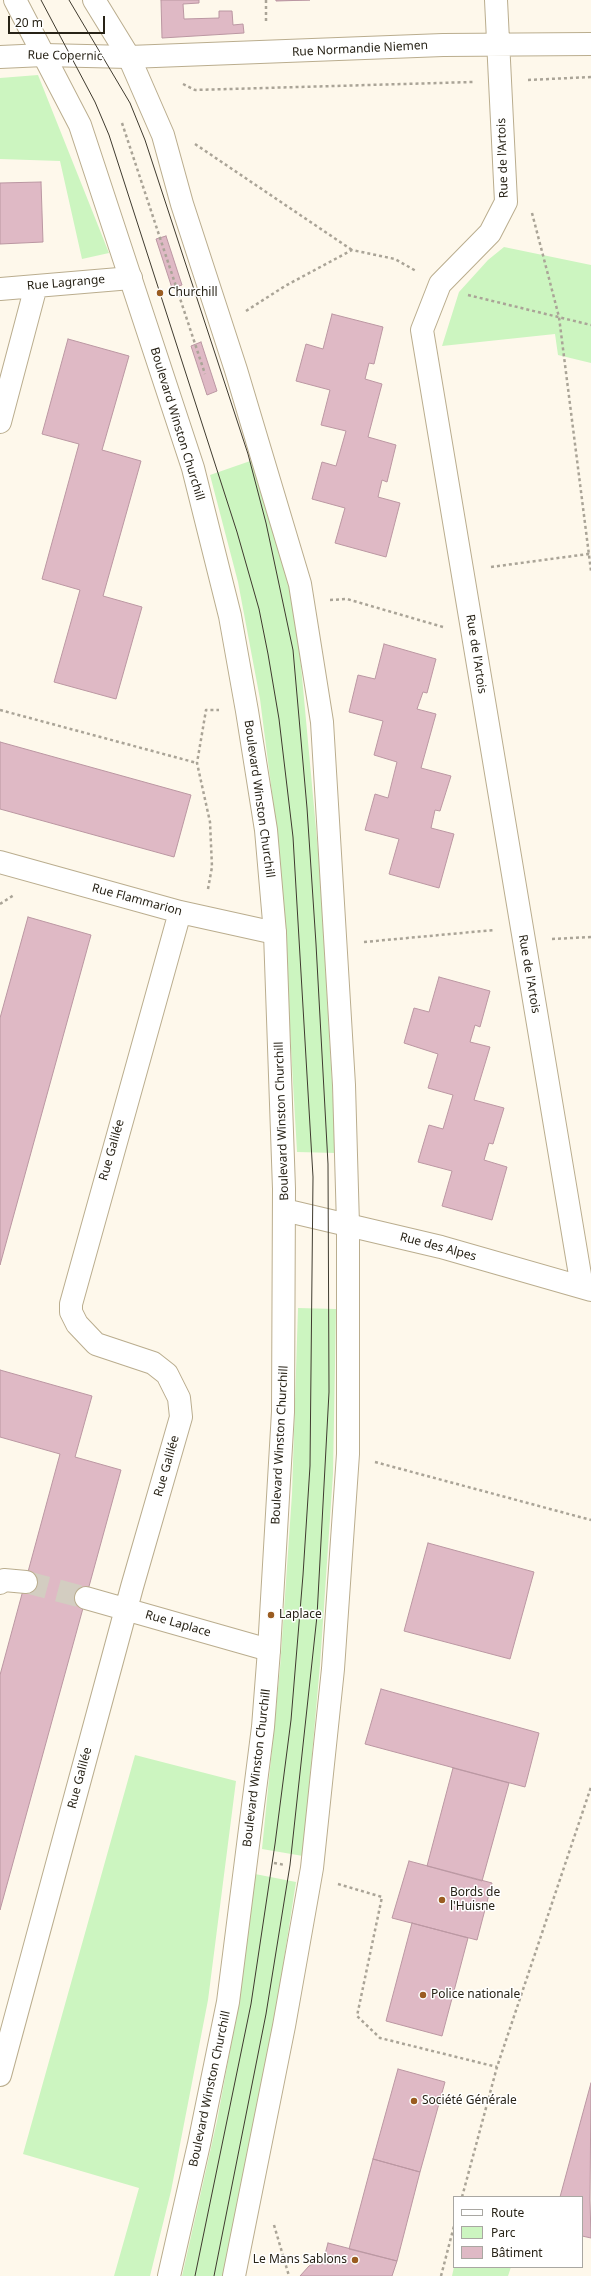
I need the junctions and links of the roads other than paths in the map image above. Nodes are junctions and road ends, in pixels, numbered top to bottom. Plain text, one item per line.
1 (15, 0) edge
2 (94, 0) edge
3 (496, 0) edge
4 (591, 44) edge
5 (498, 45) junction
6 (44, 55) junction
7 (0, 57) edge
8 (129, 57) junction
9 (131, 278) junction
10 (36, 286) junction
11 (0, 289) edge
12 (0, 422) edge
13 (0, 862) edge
14 (180, 912) junction
15 (275, 933) junction
16 (284, 1210) junction
17 (348, 1225) junction
18 (586, 1288) edge
19 (26, 1582) tunnel mouth
20 (0, 1583) edge
21 (86, 1598) tunnel mouth
22 (126, 1609) junction
23 (269, 1650) junction
24 (0, 2075) edge
25 (169, 2276) edge
26 (234, 2276) edge

1 - 6 street, Boulevard Winston Churchill
2 - 8 street
3 - 5 street, Rue de l'Artois
4 - 5 street, Rue Normandie Niemen
5 - 8 street, Rue Normandie Niemen
5 - 18 street, Rue de l'Artois
6 - 7 street, Rue Copernic
6 - 8 street, Rue Copernic
6 - 9 street, Boulevard Winston Churchill
8 - 17 street
9 - 10 street, Rue Lagrange
9 - 15 street, Boulevard Winston Churchill
10 - 11 street, Rue Lagrange
10 - 12 street
13 - 14 street, Rue Flammarion
14 - 15 street, Rue Flammarion
14 - 22 street, Rue Galilée
15 - 16 street, Boulevard Winston Churchill
16 - 17 street, Rue des Alpes
16 - 23 street, Boulevard Winston Churchill
17 - 18 street, Rue des Alpes
17 - 26 street
19 - 20 street
21 - 22 street, Rue Laplace
22 - 23 street, Rue Laplace
22 - 24 street, Rue Galilée
23 - 25 street, Boulevard Winston Churchill

